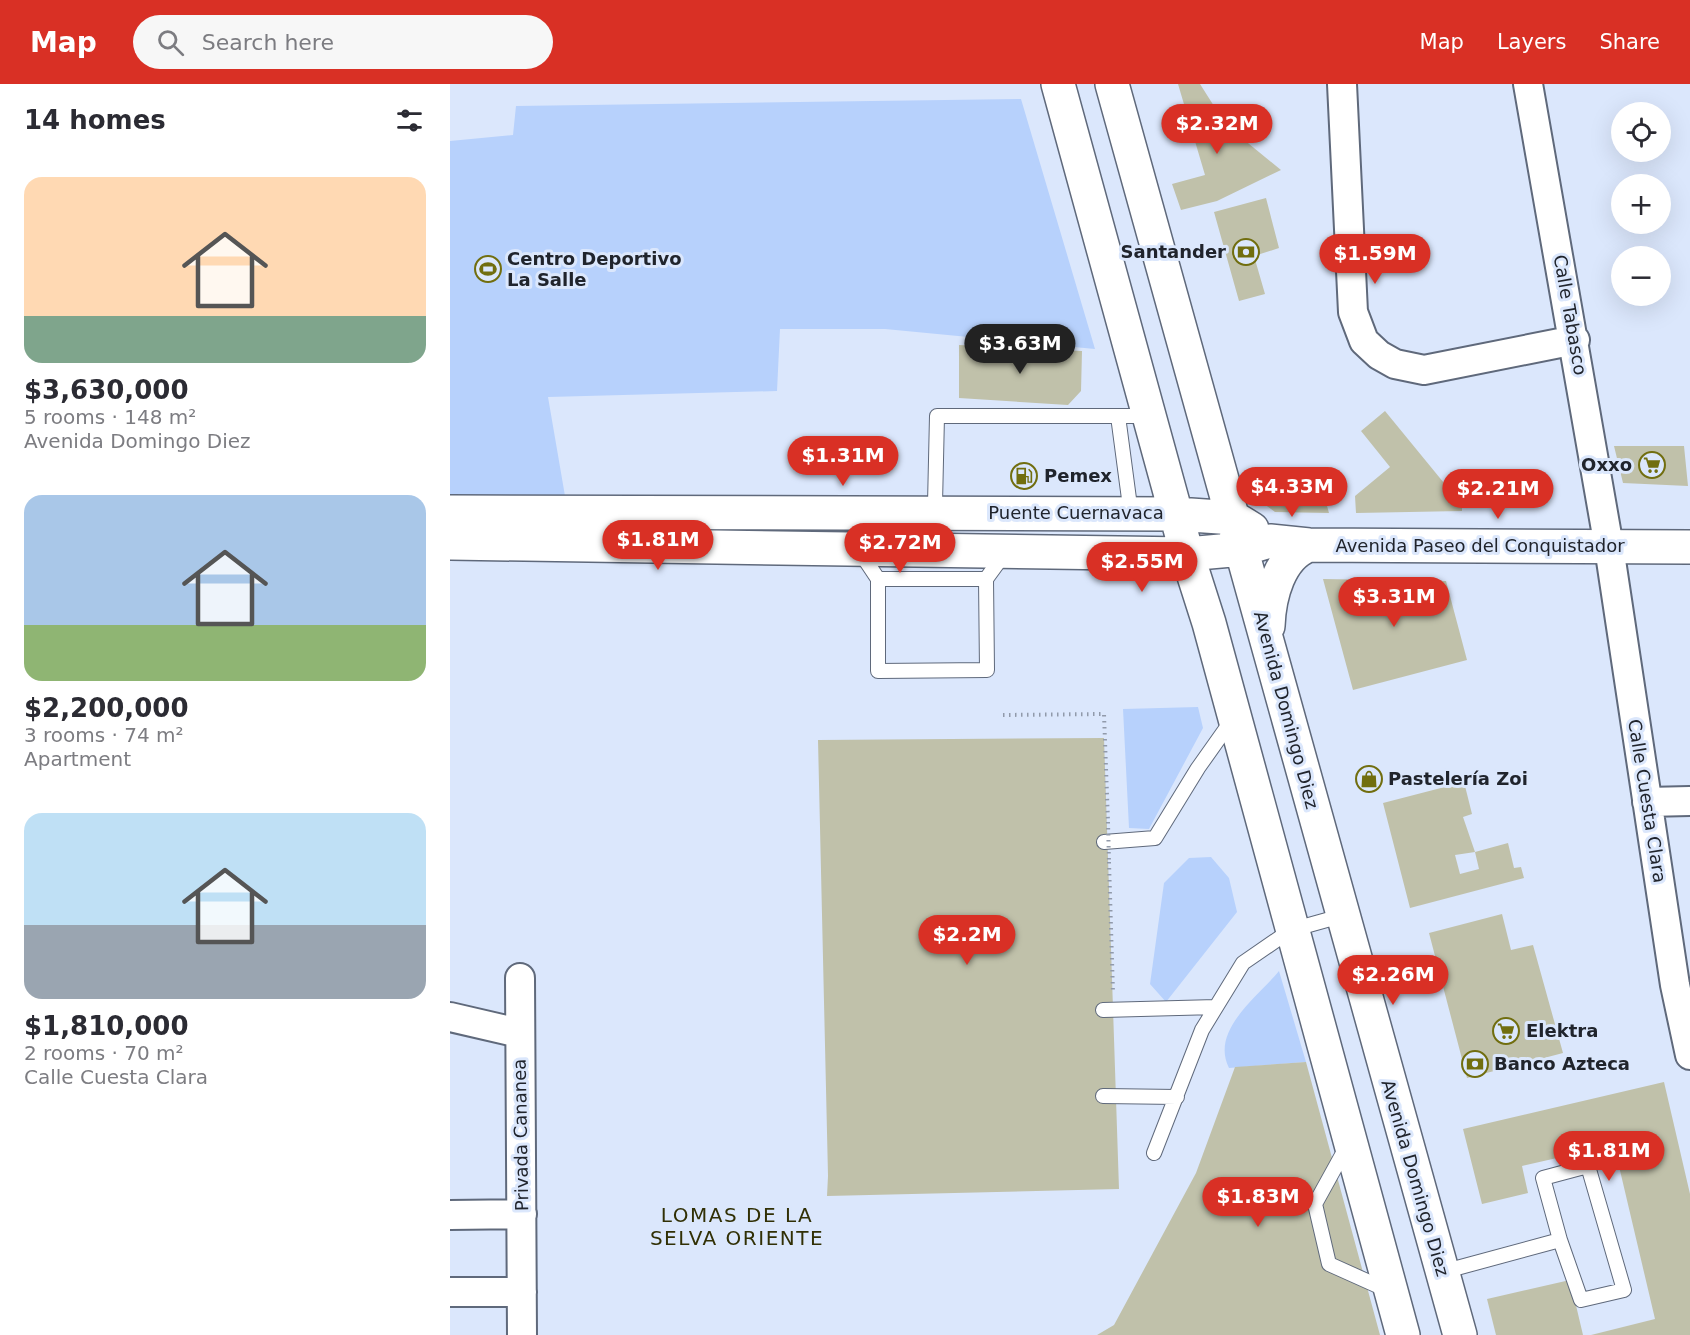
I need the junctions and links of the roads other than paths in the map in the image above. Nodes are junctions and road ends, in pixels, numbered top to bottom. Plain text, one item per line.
1 (1058, 84) edge
2 (1113, 84) edge
3 (1342, 84) edge
4 (1528, 84) edge
5 (1575, 340) junction
6 (1134, 416) junction
7 (1221, 472) junction
8 (450, 512) edge
9 (935, 512) junction
10 (767, 513) junction
11 (1131, 514) junction
12 (1176, 514) junction
13 (1249, 536) junction
14 (450, 543) edge
15 (1309, 545) junction
16 (766, 547) junction
17 (1609, 547) junction
18 (1690, 547) edge
19 (858, 548) junction
20 (934, 548) junction
21 (1007, 550) junction
22 (1085, 550) junction
23 (1187, 554) junction
24 (878, 579) junction
25 (986, 579) junction
26 (1209, 623) junction
27 (1271, 654) junction
28 (1234, 717) junction
29 (1690, 801) edge
30 (1647, 802) junction
31 (1104, 842) dead end
32 (1341, 916) junction
33 (1291, 930) junction
34 (520, 978) dead end
35 (1216, 1006) junction
36 (1103, 1010) dead end
37 (450, 1017) edge
38 (519, 1032) junction
39 (1690, 1055) edge
40 (1103, 1096) dead end
41 (1177, 1097) junction
42 (1349, 1142) junction
43 (1154, 1153) dead end
44 (522, 1214) junction
45 (450, 1215) edge
46 (1560, 1240) junction
47 (1442, 1272) junction
48 (450, 1292) edge
49 (522, 1292) junction
50 (1391, 1292) junction
51 (522, 1335) edge
52 (1402, 1335) edge
53 (1460, 1335) edge

1 - 6 main road
2 - 7 main road, Avenida Domingo Diez
3 - 5 street
4 - 5 street, Calle Tabasco
5 - 17 street, Calle Tabasco
6 - 9 lane
6 - 11 lane
6 - 12 main road
7 - 13 main road, Avenida Domingo Diez
7 - 15 main road
8 - 10 main road, Puente Cuernavaca
9 - 10 main road, Puente Cuernavaca
9 - 11 main road, Puente Cuernavaca
9 - 20 lane
10 - 16 main road
11 - 12 main road, Puente Cuernavaca
12 - 13 main road, Puente Cuernavaca
12 - 23 main road
13 - 15 main road, Avenida Paseo del Conquistador
13 - 23 main road, Puente Cuernavaca
13 - 27 main road, Avenida Domingo Diez
14 - 16 main road, Puente Cuernavaca
15 - 17 main road, Avenida Paseo del Conquistador
15 - 27 main road
16 - 19 main road, Puente Cuernavaca
17 - 18 main road, Avenida Paseo del Conquistador
17 - 30 street, Calle Cuesta Clara
19 - 20 main road, Puente Cuernavaca
19 - 24 lane
20 - 21 main road, Puente Cuernavaca
21 - 22 main road, Puente Cuernavaca
21 - 25 lane
22 - 23 main road, Puente Cuernavaca
22 - 26 main road
23 - 26 main road
24 - 25 lane
24 - 25 lane
26 - 28 main road
27 - 32 main road, Avenida Domingo Diez
28 - 31 lane
28 - 33 main road
29 - 30 street
30 - 39 street, Calle Cuesta Clara
32 - 33 lane
32 - 47 main road, Avenida Domingo Diez
33 - 35 lane
33 - 42 main road
34 - 38 street, Privada Cananea
35 - 36 lane
35 - 41 lane
37 - 38 street
38 - 44 street, Privada Cananea
40 - 41 lane
41 - 43 lane
42 - 50 main road
42 - 50 lane
44 - 45 street
44 - 49 street, Privada Cananea
46 - 46 lane
46 - 47 lane
47 - 53 main road, Avenida Domingo Diez
48 - 49 street
49 - 51 street, Privada Cananea
50 - 52 main road

